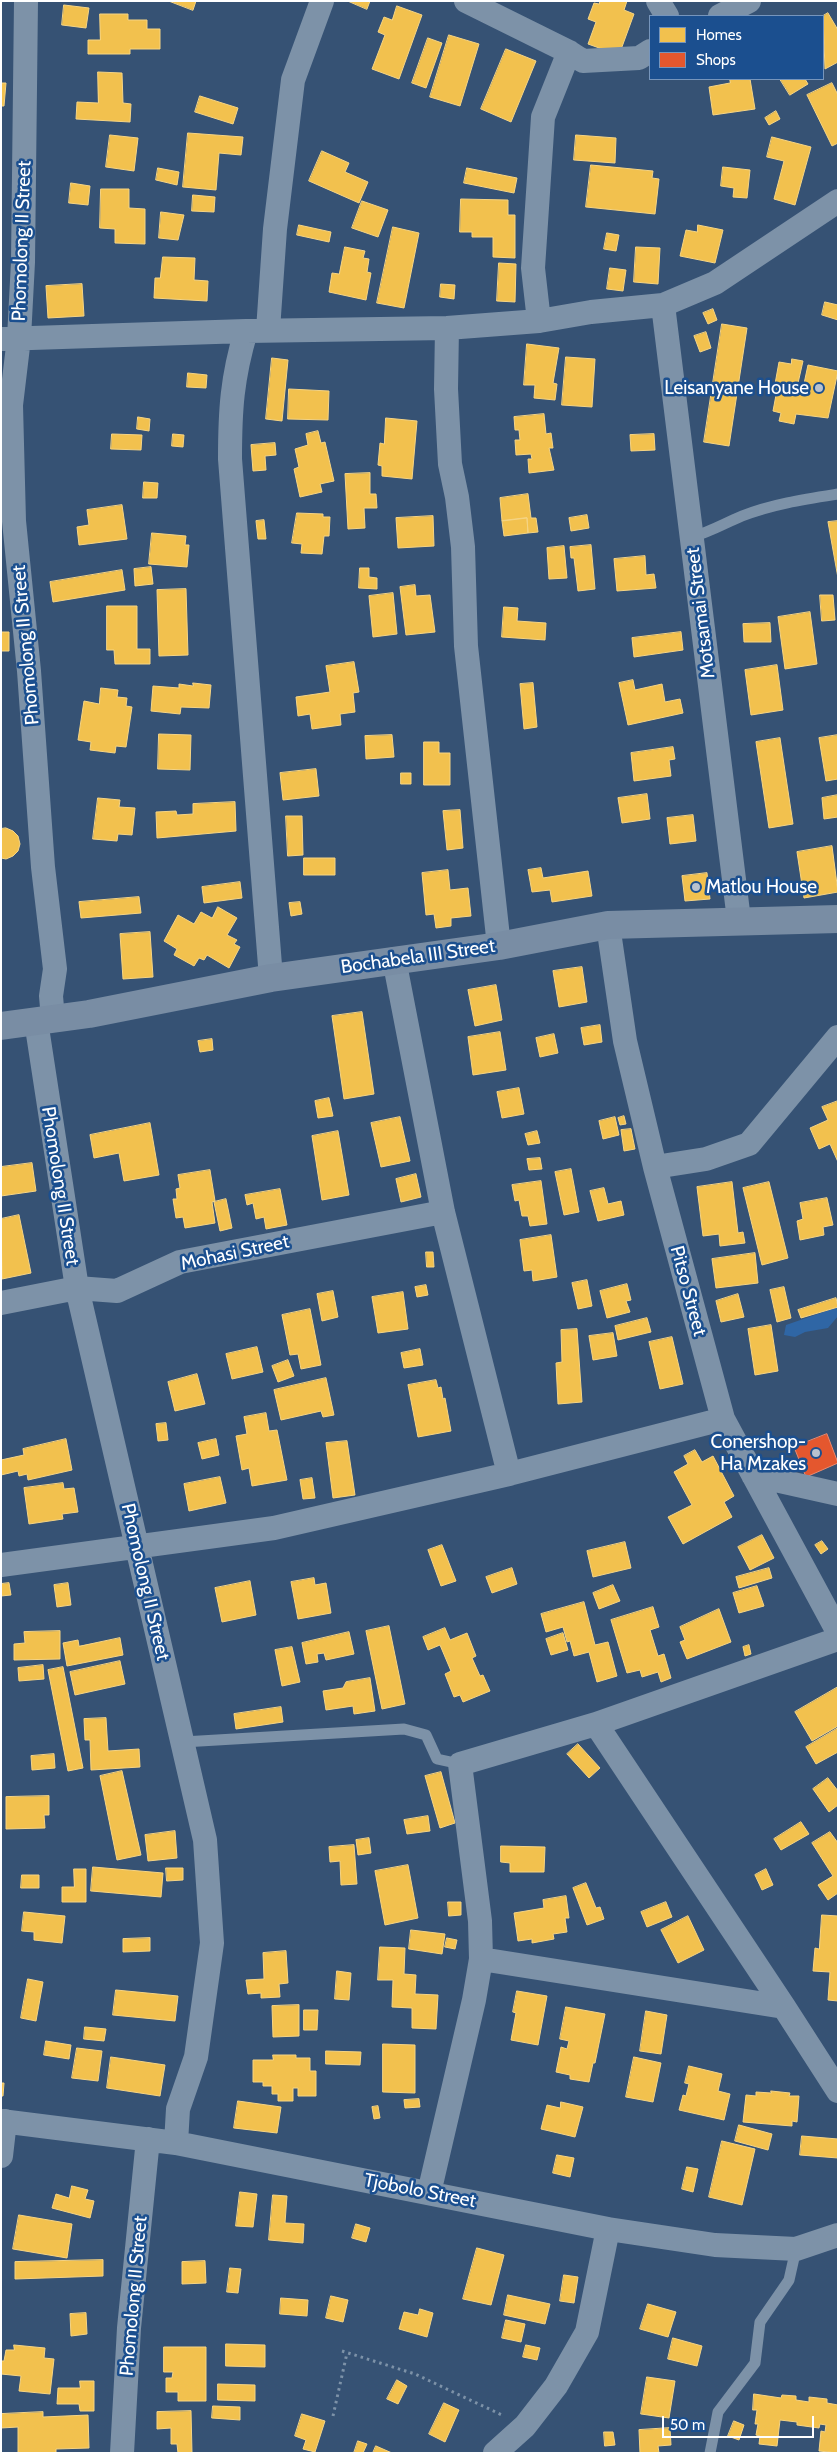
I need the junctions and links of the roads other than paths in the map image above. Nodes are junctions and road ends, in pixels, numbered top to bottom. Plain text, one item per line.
1 (26, 1) edge
2 (322, 1) edge
3 (466, 1) edge
4 (658, 1) edge
5 (749, 1) edge
6 (666, 15) edge
7 (722, 15) edge
8 (568, 52) junction
9 (649, 52) edge
10 (838, 201) edge
11 (663, 305) junction
12 (539, 321) junction
13 (447, 328) junction
14 (257, 330) junction
15 (10, 338) edge
16 (838, 494) edge
17 (692, 537) junction
18 (838, 919) edge
19 (739, 920) junction
20 (608, 925) junction
21 (498, 946) junction
22 (394, 959) junction
23 (271, 978) junction
24 (44, 1020) junction
25 (1, 1026) edge
26 (838, 1037) edge
27 (655, 1167) junction
28 (443, 1212) junction
29 (77, 1288) junction
30 (1, 1303) edge
31 (723, 1419) junction
32 (509, 1474) junction
33 (753, 1475) junction
34 (838, 1494) edge
35 (136, 1547) junction
36 (1, 1565) edge
37 (838, 1632) edge
38 (838, 1639) edge
39 (596, 1724) junction
40 (183, 1742) junction
41 (460, 1764) junction
42 (481, 1959) junction
43 (784, 2007) junction
44 (838, 2091) edge
45 (3, 2121) edge
46 (148, 2139) junction
47 (176, 2142) junction
48 (1, 2156) edge
49 (429, 2193) junction
50 (608, 2229) junction
51 (838, 2235) edge
52 (796, 2249) junction
53 (122, 2453) edge
54 (495, 2453) edge
55 (710, 2453) edge

1 - 15 street, Phomolong II Street
2 - 14 street
3 - 8 street
4 - 6 street
5 - 7 street
8 - 9 street
8 - 12 street
10 - 11 street
11 - 12 street
11 - 17 street, Motsamai Street
12 - 13 street
13 - 14 street
13 - 21 street
14 - 15 street
14 - 23 street
15 - 24 street, Phomolong II Street
16 - 17 lane
17 - 19 street, Motsamai Street
18 - 19 street, Bochabela III Street
19 - 20 street, Bochabela III Street
20 - 21 street, Bochabela III Street
20 - 27 street, Pitso Street
21 - 22 street, Bochabela III Street
22 - 23 street, Bochabela III Street
22 - 28 street
23 - 24 street, Bochabela III Street
24 - 25 street, Bochabela III Street
24 - 29 street, Phomolong II Street
26 - 27 street
27 - 31 street, Pitso Street
28 - 29 street, Mohasi Street
28 - 32 street
29 - 30 street, Mohasi Street
29 - 35 street, Phomolong II Street
31 - 32 street
31 - 33 street, Pitso Street
32 - 35 street
33 - 34 street
33 - 37 street, Pitso Street
35 - 36 street
35 - 40 street, Phomolong II Street
38 - 39 street
39 - 41 street
39 - 43 street
40 - 41 lane
40 - 47 street, Phomolong II Street
41 - 42 street
42 - 43 street
42 - 49 street
43 - 44 street
45 - 46 street, Tjobolo Street
45 - 48 street
46 - 47 street, Tjobolo Street
46 - 53 street, Phomolong II Street
47 - 49 street, Tjobolo Street
49 - 50 street, Tjobolo Street
50 - 52 street, Tjobolo Street
50 - 54 street
51 - 52 street, Tjobolo Street
52 - 55 lane

